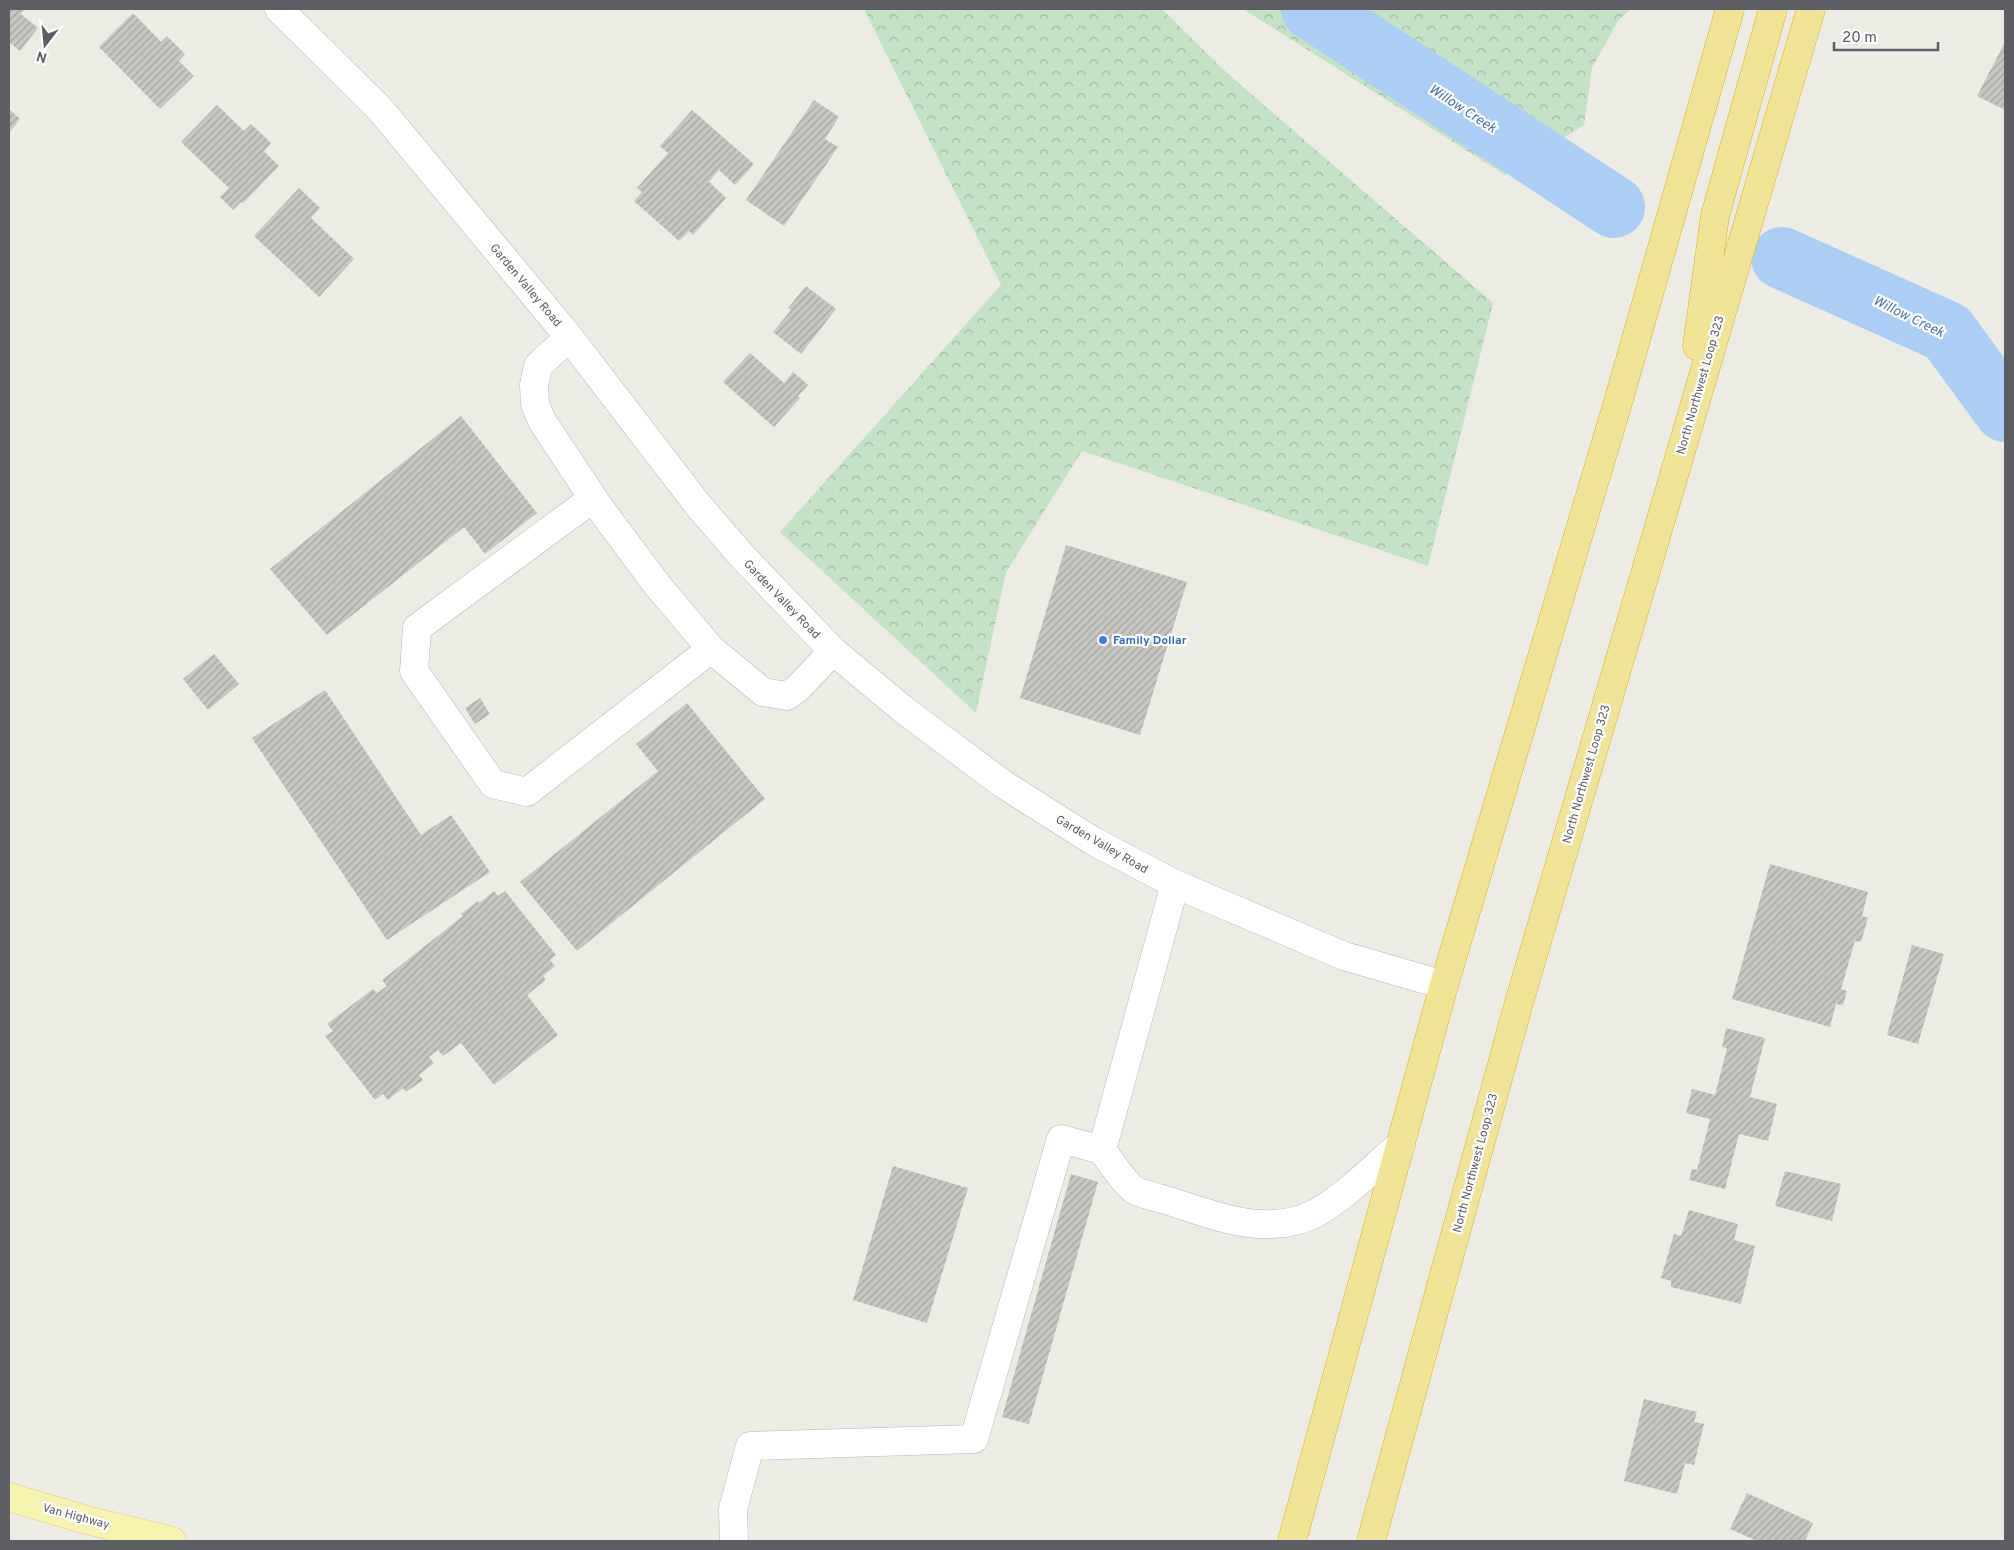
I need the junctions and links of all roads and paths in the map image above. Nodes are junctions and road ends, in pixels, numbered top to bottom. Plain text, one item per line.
1 (279, 9) edge
2 (1730, 9) edge
3 (1773, 9) edge
4 (1811, 9) edge
5 (569, 337) junction
6 (1685, 437) junction
7 (592, 498) junction
8 (711, 649) junction
9 (833, 651) junction
10 (1175, 884) junction
11 (1444, 984) junction
12 (1401, 1144) junction
13 (1102, 1150) junction
14 (9, 1498) edge
15 (172, 1541) edge
16 (734, 1541) edge
17 (1292, 1541) edge
18 (1371, 1541) edge

1 - 5 street, Garden Valley Road
2 - 11 highway
3 - 6 highway
4 - 6 highway, North Northwest Loop 323
5 - 7 street
5 - 9 street, Garden Valley Road
6 - 18 highway, North Northwest Loop 323
7 - 8 street
7 - 8 street
8 - 9 street
9 - 10 street, Garden Valley Road
10 - 11 street, Garden Valley Road
10 - 13 street
11 - 12 highway
12 - 13 street
12 - 17 highway
13 - 16 street
14 - 15 main road, Van Highway

